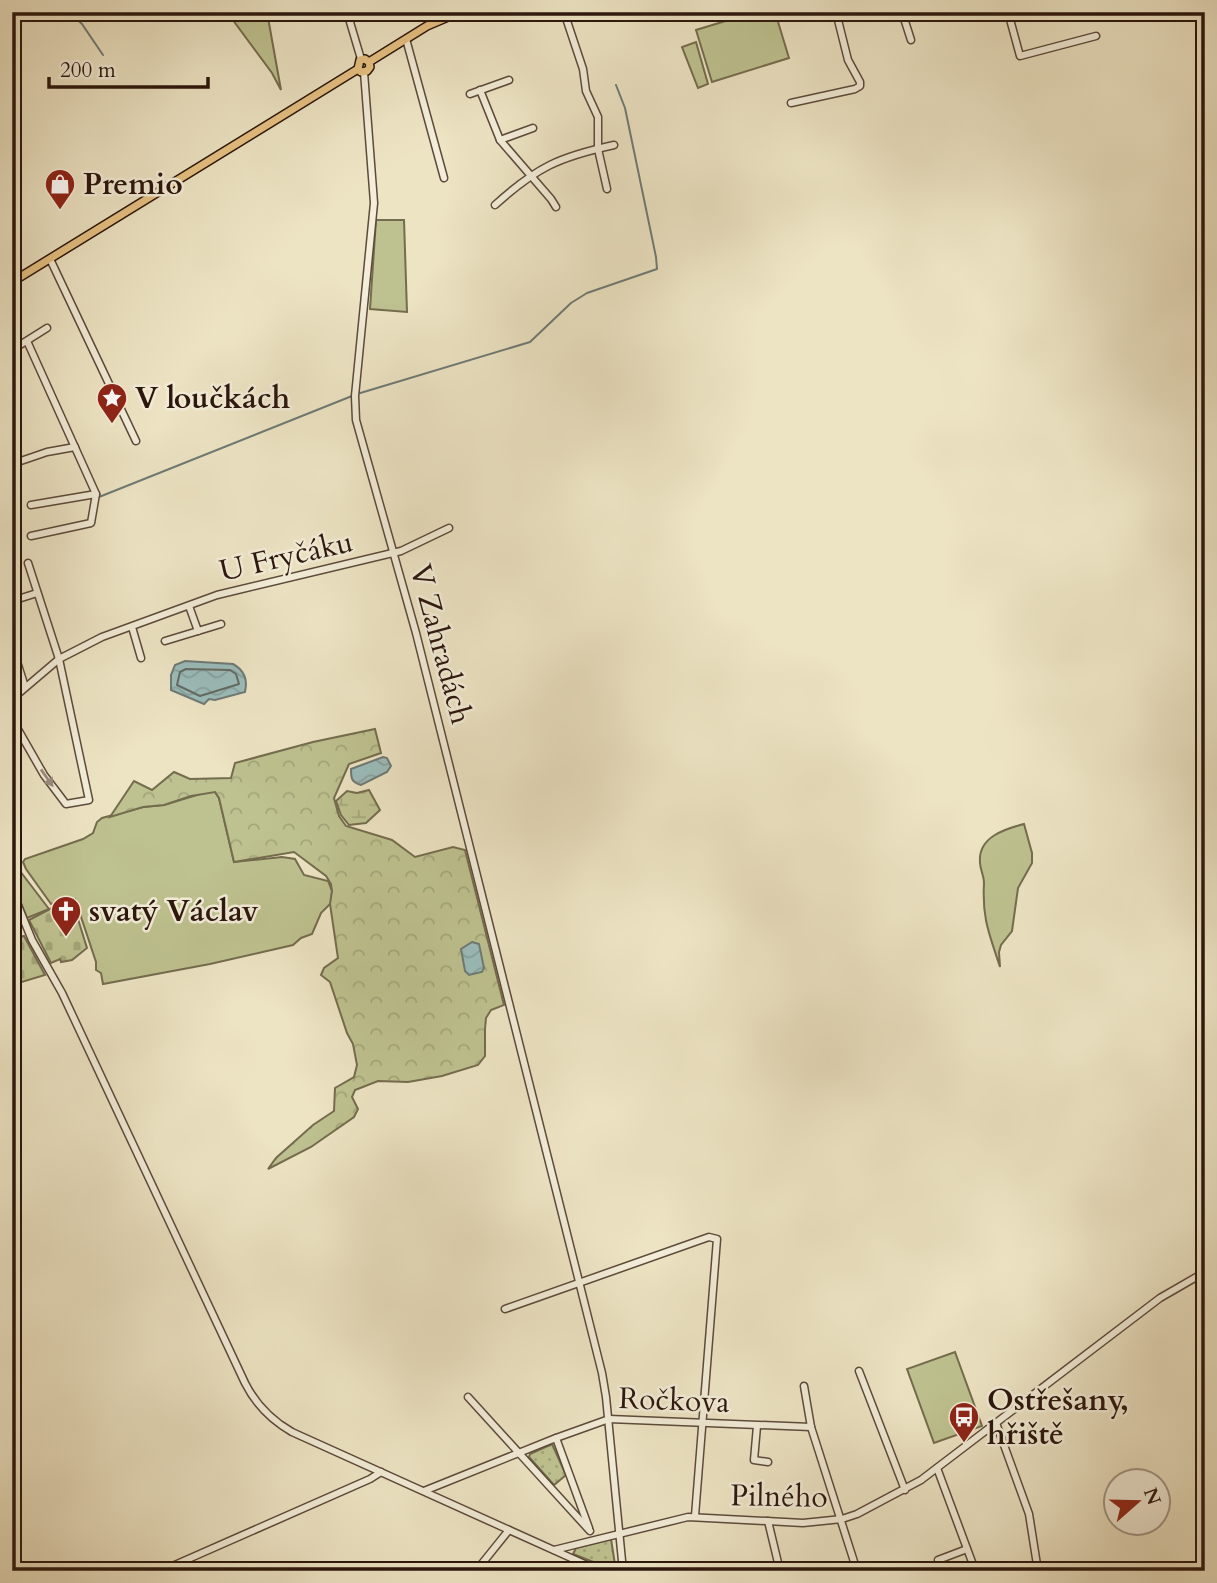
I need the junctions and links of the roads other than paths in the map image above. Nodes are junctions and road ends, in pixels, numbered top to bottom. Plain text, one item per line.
1 (347, 12) edge
2 (460, 12) edge
3 (564, 12) edge
4 (836, 12) edge
5 (902, 12) edge
6 (1007, 12) edge
7 (1096, 36) dead end
8 (406, 39) junction
9 (911, 40) dead end
10 (365, 60) junction
11 (361, 70) junction
12 (509, 80) dead end
13 (480, 90) junction
14 (470, 94) dead end
15 (791, 103) dead end
16 (533, 128) dead end
17 (500, 140) junction
18 (614, 145) dead end
19 (598, 149) junction
20 (531, 175) junction
21 (444, 178) dead end
22 (607, 189) dead end
23 (495, 205) dead end
24 (556, 207) dead end
25 (50, 259) junction
26 (12, 282) edge
27 (47, 328) dead end
28 (27, 341) junction
29 (12, 350) edge
30 (136, 441) dead end
31 (75, 447) junction
32 (12, 464) edge
33 (96, 494) junction
34 (31, 505) dead end
35 (449, 528) dead end
36 (32, 536) dead end
37 (393, 552) junction
38 (28, 562) dead end
39 (37, 593) junction
40 (12, 601) edge
41 (189, 606) junction
42 (220, 624) dead end
43 (132, 627) junction
44 (198, 631) junction
45 (164, 641) dead end
46 (12, 646) edge
47 (141, 658) dead end
48 (59, 659) junction
49 (24, 687) junction
50 (12, 699) edge
51 (12, 719) edge
52 (89, 800) junction
53 (91, 810) dead end
54 (12, 891) edge
55 (1205, 1272) edge
56 (578, 1283) junction
57 (505, 1309) dead end
58 (859, 1371) dead end
59 (804, 1386) dead end
60 (468, 1396) dead end
61 (608, 1419) junction
62 (702, 1422) junction
63 (996, 1423) junction
64 (757, 1426) junction
65 (811, 1427) junction
66 (556, 1438) junction
67 (520, 1453) junction
68 (768, 1462) dead end
69 (937, 1468) junction
70 (382, 1472) junction
71 (905, 1490) junction
72 (423, 1491) junction
73 (695, 1517) junction
74 (842, 1519) junction
75 (768, 1521) junction
76 (509, 1530) junction
77 (590, 1531) junction
78 (619, 1533) junction
79 (593, 1539) junction
80 (967, 1549) junction
81 (554, 1550) junction
82 (573, 1559) junction
83 (938, 1560) dead end
84 (975, 1570) edge
85 (161, 1571) edge
86 (476, 1571) edge
87 (581, 1571) edge
88 (600, 1571) edge
89 (623, 1571) edge
90 (780, 1571) edge
91 (857, 1571) edge
92 (1038, 1571) edge

1 - 10 street
2 - 8 main road
3 - 19 street
4 - 15 street
5 - 9 street
6 - 7 street
8 - 10 main road
8 - 21 street
10 - 11 main road
11 - 25 main road
11 - 37 street, V Zahradách
12 - 13 street
13 - 14 street
13 - 17 street
16 - 17 street
17 - 20 street
18 - 19 street
19 - 20 street
19 - 22 street
20 - 23 street
20 - 24 street
25 - 26 main road
25 - 30 street
27 - 28 street
28 - 29 street
28 - 31 street
31 - 32 street
31 - 33 street
33 - 34 street
33 - 36 street
35 - 37 street, U Fryčáku
37 - 41 street, U Fryčáku
37 - 56 street, V Zahradách
38 - 39 street
39 - 40 street
39 - 48 street
41 - 43 street, U Fryčáku
41 - 44 street, U Fryčáku
42 - 44 street, U Fryčáku
43 - 47 street
43 - 48 street, U Fryčáku
44 - 45 street, U Fryčáku
46 - 49 street
48 - 49 street, U Fryčáku
48 - 52 street
49 - 50 street, U Fryčáku
51 -> 52 street
52 - 53 street
54 - 70 street
55 - 63 street, Pilného
56 - 57 street
56 - 61 street, V Zahradách
56 - 62 street
58 - 71 street
59 - 65 street
60 - 67 street
61 - 62 street, Ročkova
61 - 66 street, Ročkova
61 - 78 street, V Zahradách
62 - 64 street, Ročkova
62 - 73 street
63 - 69 street, Pilného
63 - 92 street
64 - 65 street, Ročkova
64 - 68 street
65 - 74 street
66 - 67 street, Ročkova
66 - 77 street
67 - 72 street, Ročkova
67 - 77 street
69 - 71 street, Pilného
69 - 80 street
70 - 72 street
70 - 85 street
71 - 74 street, Pilného
72 - 76 street
73 - 75 street, Pilného
73 - 78 street, Pilného
74 - 75 street, Pilného
74 - 91 street
75 - 90 street
76 - 81 street
76 - 86 street
77 - 79 street
78 - 79 street, Pilného
78 - 89 street, V Zahradách
79 - 81 street, Pilného
80 - 83 street
80 - 84 street
81 - 82 street
82 - 87 street
82 - 88 street

